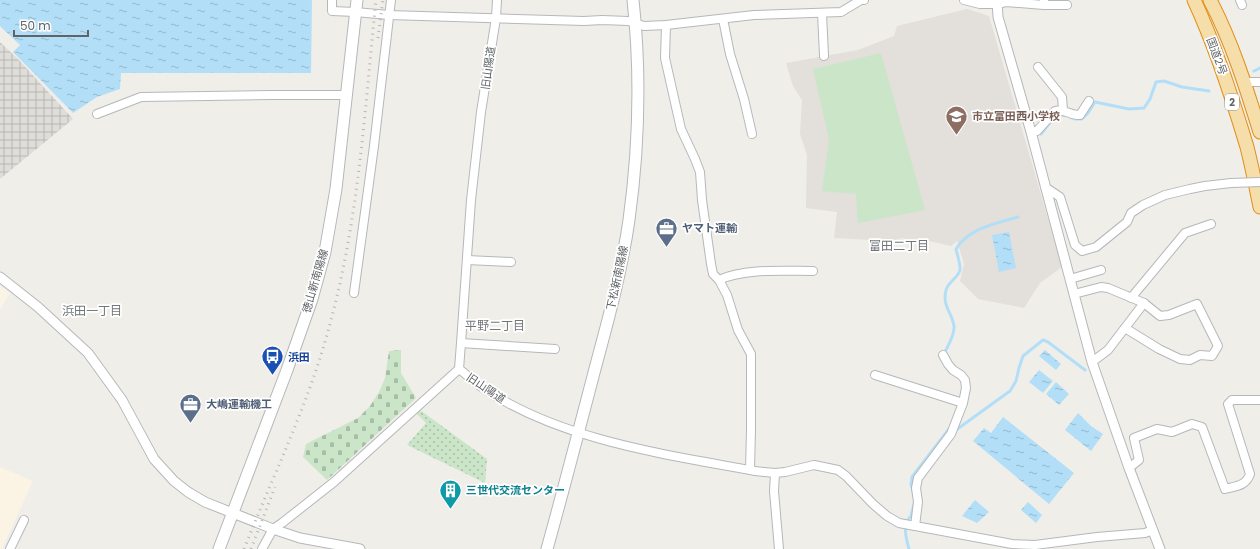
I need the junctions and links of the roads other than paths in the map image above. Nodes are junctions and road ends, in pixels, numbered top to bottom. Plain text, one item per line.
1 (332, 0) edge
2 (356, 0) edge
3 (391, 0) edge
4 (497, 0) edge
5 (633, 0) edge
6 (864, 0) edge
7 (964, 0) edge
8 (1194, 0) edge
9 (1210, 0) edge
10 (997, 2) edge
11 (1044, 3) edge
12 (1067, 5) dead end
13 (355, 12) junction
14 (822, 13) junction
15 (389, 15) junction
16 (496, 18) junction
17 (724, 19) junction
18 (636, 24) junction
19 (666, 25) junction
20 (824, 56) dead end
21 (1038, 67) dead end
22 (1244, 82) junction
23 (1260, 82) edge
24 (347, 95) junction
25 (1089, 101) dead end
26 (1062, 110) junction
27 (97, 114) dead end
28 (1031, 132) junction
29 (1260, 132) edge
30 (752, 134) dead end
31 (1260, 182) edge
32 (1045, 187) junction
33 (1260, 207) edge
34 (1211, 224) dead end
35 (467, 260) junction
36 (511, 262) dead end
37 (1101, 270) dead end
38 (813, 271) dead end
39 (0, 277) edge
40 (1070, 279) junction
41 (719, 280) junction
42 (354, 293) dead end
43 (1074, 294) junction
44 (1131, 298) junction
45 (1144, 303) junction
46 (1125, 328) junction
47 (462, 343) junction
48 (555, 349) dead end
49 (943, 355) dead end
50 (1092, 362) junction
51 (459, 369) junction
52 (875, 375) dead end
53 (1260, 400) edge
54 (963, 403) junction
55 (579, 432) junction
56 (1129, 468) junction
57 (750, 470) junction
58 (775, 473) junction
59 (232, 514) junction
60 (24, 520) dead end
61 (915, 526) junction
62 (272, 529) junction
63 (1153, 530) junction
64 (10, 549) edge
65 (219, 549) edge
66 (262, 549) edge
67 (360, 549) edge
68 (547, 549) edge
69 (778, 549) edge
70 (1160, 549) edge

1 - 13 street
2 - 13 main road, 徳山新南陽線
3 - 15 street
4 - 16 street, 旧山陽道
5 - 18 main road, 下松新南陽線
6 - 14 street
7 - 10 street
8 - 33 highway, 国道2号 / 2
9 - 22 highway, 国道2号 / 2
10 - 11 street
10 - 28 street
11 - 12 street
13 - 15 street
13 - 24 main road, 徳山新南陽線
14 - 17 street
14 - 20 street
15 - 16 street
15 - 42 street
16 - 18 street
16 - 35 street, 旧山陽道
17 - 19 street
17 - 30 street
18 - 19 street
18 - 55 main road, 下松新南陽線
19 - 41 street
21 - 26 street
22 - 23 street
22 - 29 highway, 国道2号 / 2
24 - 27 street
24 - 59 main road, 徳山新南陽線
25 - 26 street
26 - 28 street
28 - 32 street
31 - 32 street, bridge
32 - 40 street
34 - 44 street
35 - 36 street
35 - 47 street, 旧山陽道
37 - 40 street
38 - 41 street
39 - 59 street
40 - 43 street
41 - 57 street
43 - 44 street
43 - 50 street
44 - 45 street
45 - 46 street
45 - 46 street
46 - 50 street
47 - 48 street
47 - 51 street, 旧山陽道
49 - 54 street
50 - 56 street
51 - 55 street, 旧山陽道
51 - 62 street
52 - 54 street
53 - 56 street
54 - 61 street
55 - 57 street, 旧山陽道
55 - 68 main road, 下松新南陽線
56 - 63 street
57 - 58 street, 旧山陽道
58 - 61 street, 旧山陽道
58 - 69 street
59 - 62 street
59 - 65 main road, 徳山新南陽線
60 - 64 street
61 - 63 street, 旧山陽道
62 - 66 street
62 - 67 street
63 - 70 street

